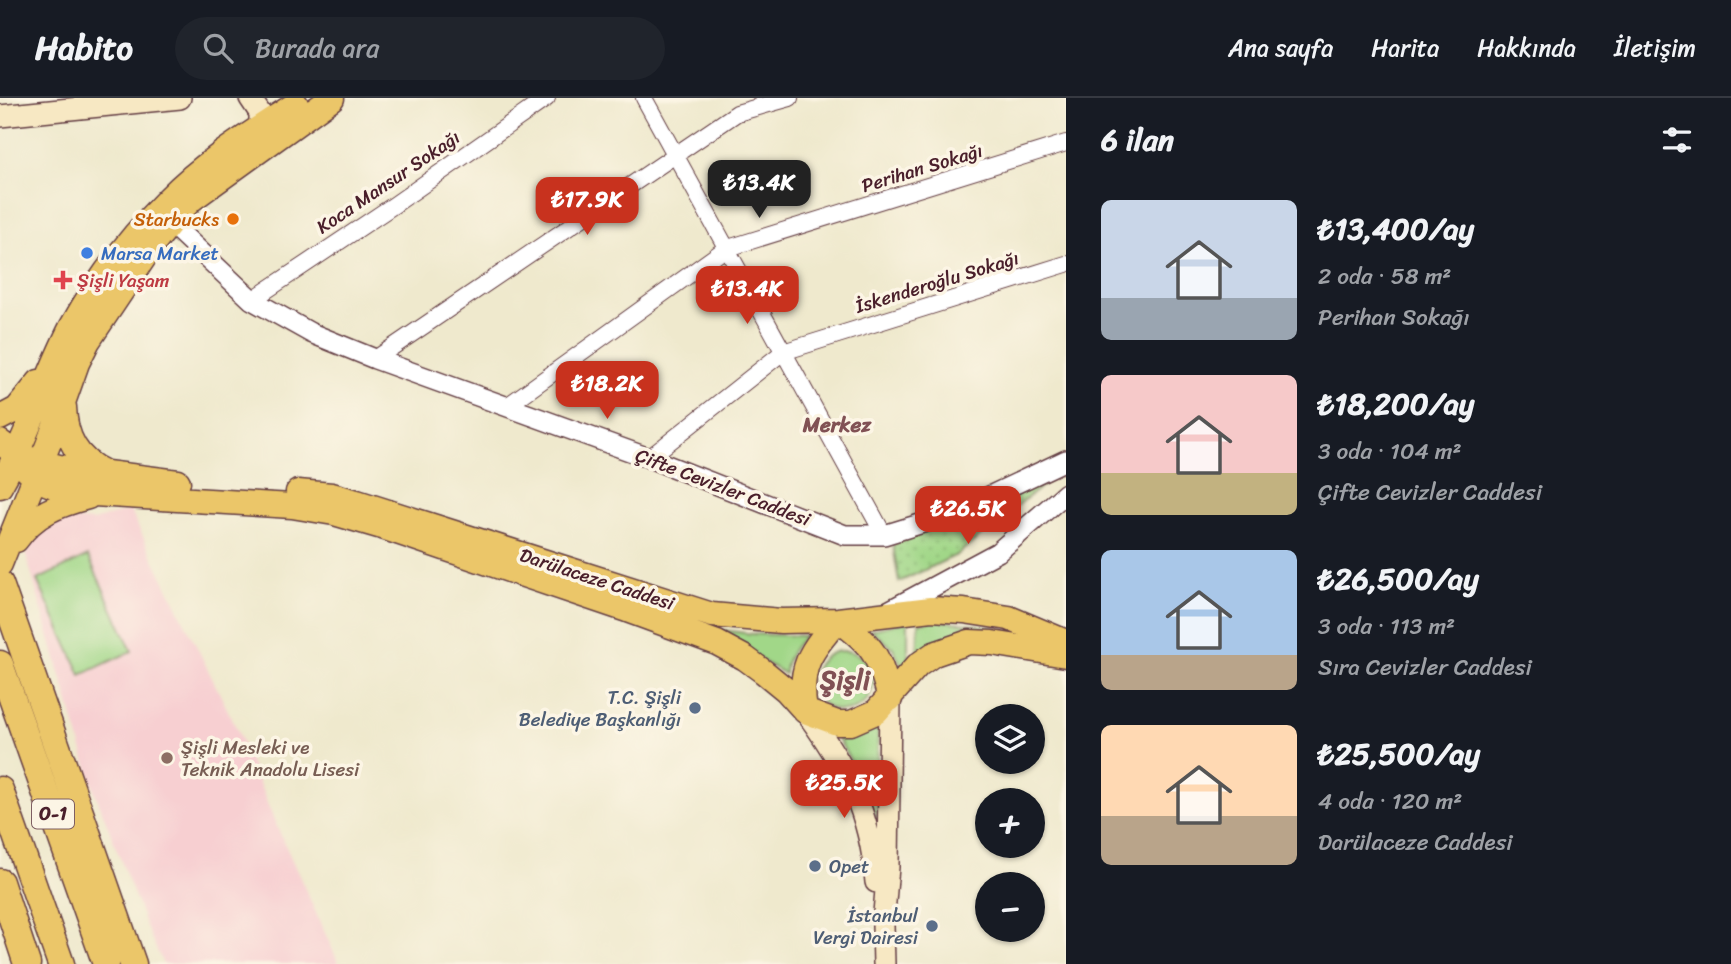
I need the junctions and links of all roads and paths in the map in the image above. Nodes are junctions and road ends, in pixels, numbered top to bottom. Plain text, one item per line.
1 (180, 98) edge
2 (250, 98) edge
3 (305, 98) edge
4 (325, 98) edge
5 (332, 98) edge
6 (547, 98) edge
7 (643, 98) edge
8 (790, 98) edge
9 (0, 116) edge
10 (260, 128) junction
11 (1066, 144) edge
12 (675, 155) junction
13 (163, 217) junction
14 (726, 249) junction
15 (1066, 264) edge
16 (252, 299) junction
17 (783, 352) junction
18 (60, 353) junction
19 (375, 359) junction
20 (64, 399) junction
21 (506, 406) junction
22 (0, 418) edge
23 (649, 458) junction
24 (1066, 460) edge
25 (24, 467) edge
26 (108, 473) junction
27 (0, 486) edge
28 (1066, 493) edge
29 (93, 496) junction
30 (884, 536) junction
31 (3, 559) edge
32 (0, 584) edge
33 (881, 614) junction
34 (838, 620) junction
35 (1066, 642) edge
36 (1066, 655) edge
37 (0, 664) edge
38 (890, 699) junction
39 (805, 711) junction
40 (0, 790) edge
41 (0, 806) edge
42 (0, 882) edge
43 (883, 925) junction
44 (27, 964) edge
45 (44, 964) edge
46 (61, 964) edge
47 (106, 964) edge
48 (133, 964) edge
49 (884, 964) edge

1 - 9 main road
2 - 10 main road
3 - 4 main road
3 - 10 main road
5 - 13 main road
6 - 16 street, Koca Mansur Sokağı
7 - 12 street
8 - 12 street
10 - 13 main road
11 - 14 street, Perihan Sokağı
12 - 14 street
12 - 19 street
13 - 16 street, Çifte Cevizler Caddesi
13 - 18 main road
13 - 20 main road
14 - 17 street
14 - 21 street, Perihan Sokağı
15 - 17 street, İskenderoğlu Sokağı
16 - 19 street, Çifte Cevizler Caddesi
17 - 23 street, İskenderoğlu Sokağı
17 - 30 street
18 - 22 main road
18 - 25 main road
19 - 21 street, Çifte Cevizler Caddesi
20 - 25 main road
20 - 26 main road
21 - 23 street, Çifte Cevizler Caddesi
23 - 30 street, Çifte Cevizler Caddesi
24 - 30 street, Çifte Cevizler Caddesi
25 - 26 main road, Darülaceze Caddesi
25 - 27 main road
25 - 29 main road, Darülaceze Caddesi
25 - 31 main road
26 - 34 main road, Darülaceze Caddesi
28 - 33 street
29 - 31 main road
29 - 39 main road, Darülaceze Caddesi
32 - 48 highway
33 - 34 main road
33 - 35 main road
34 - 38 main road, Darülaceze Caddesi
34 - 39 main road
36 - 38 main road
37 - 47 highway, O-1
38 - 39 main road
38 - 43 main road, Darülaceze Caddesi
39 - 43 main road, Darülaceze Caddesi
40 - 46 highway, O-1
41 - 45 highway
42 - 44 highway
43 - 49 main road, Darülaceze Caddesi

